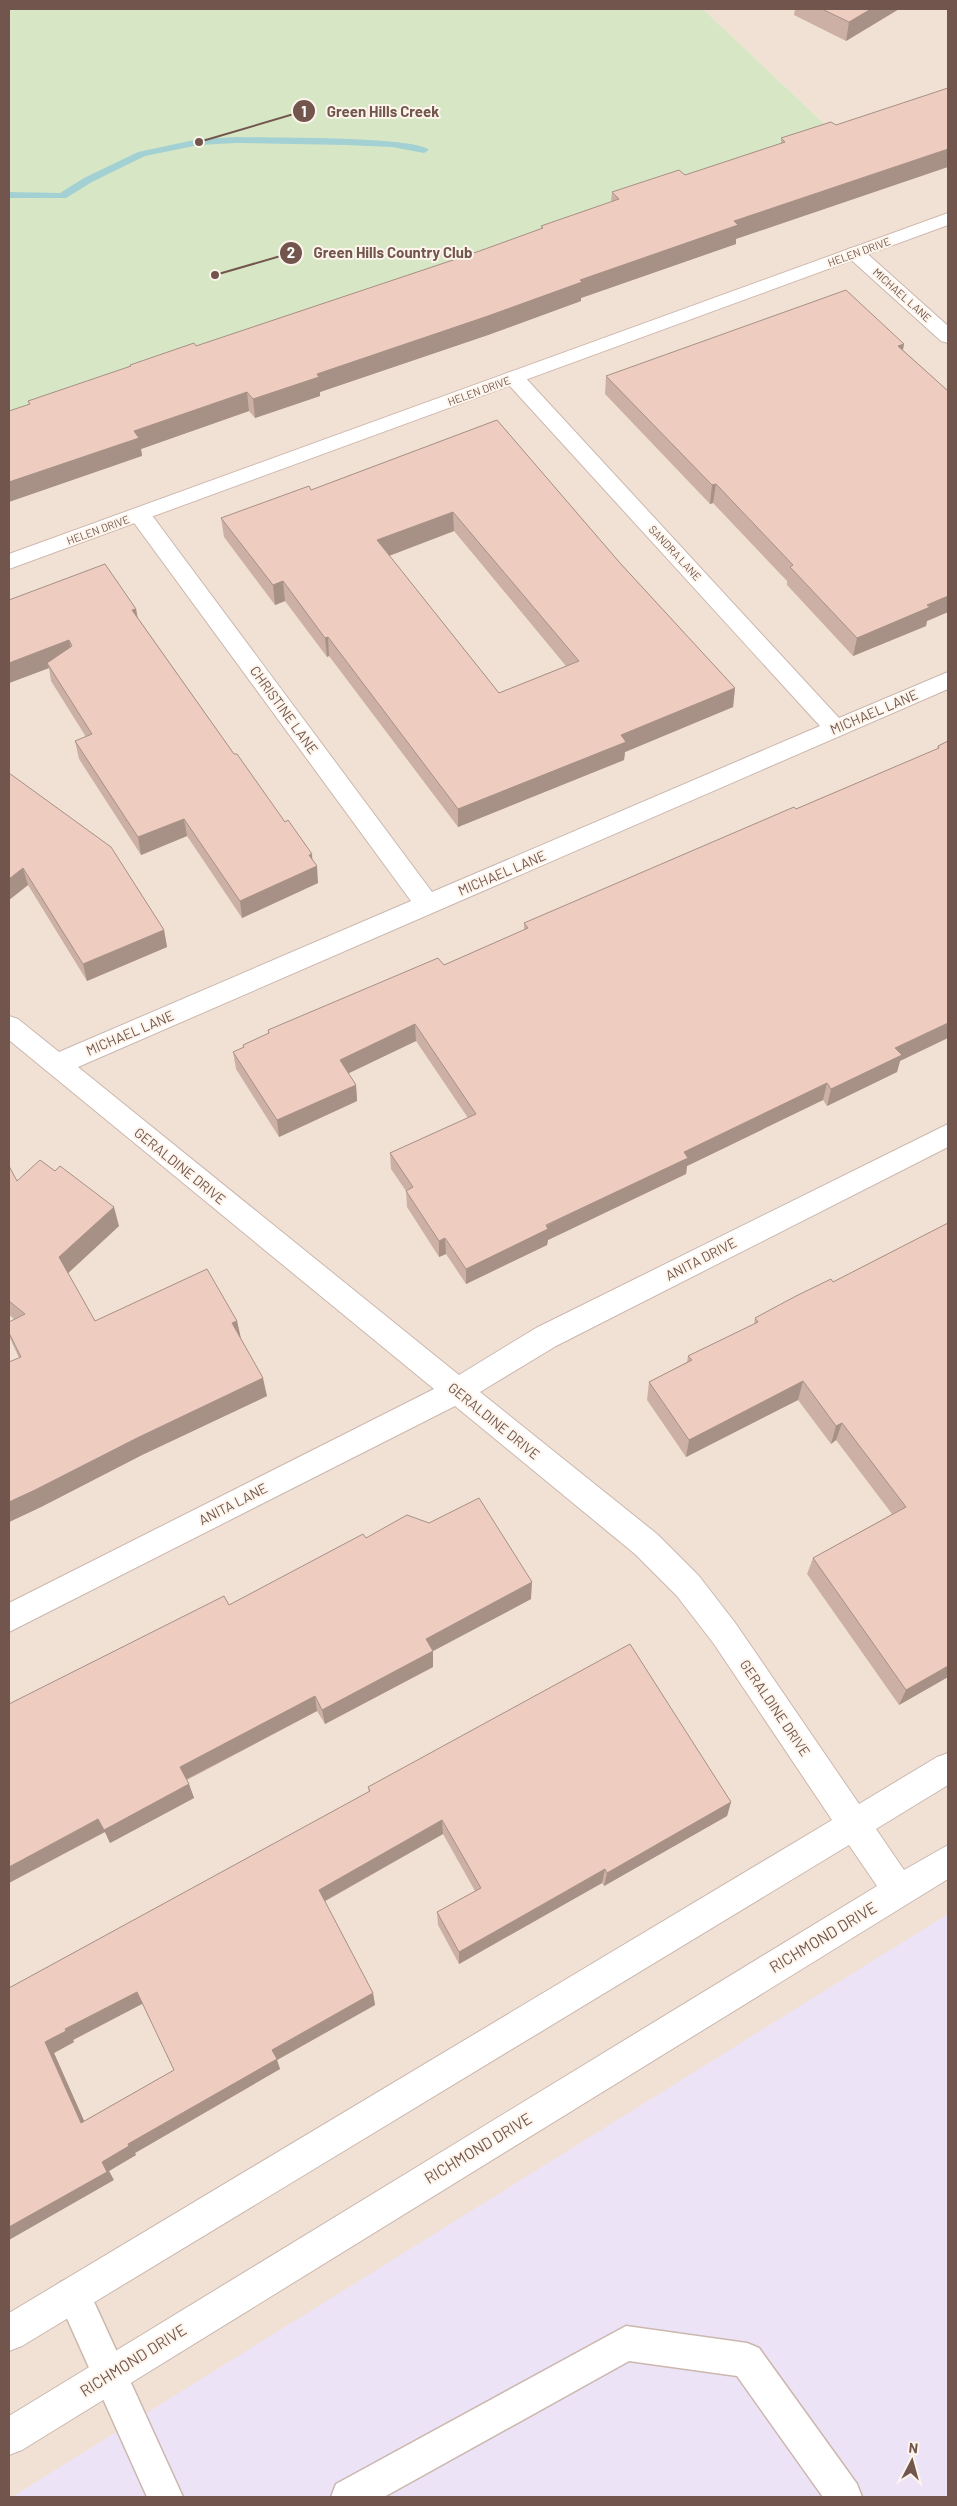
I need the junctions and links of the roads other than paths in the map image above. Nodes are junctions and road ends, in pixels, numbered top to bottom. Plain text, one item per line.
1 (948, 219) edge
2 (855, 253) junction
3 (948, 338) edge
4 (514, 378) junction
5 (140, 515) junction
6 (9, 562) edge
7 (948, 680) edge
8 (836, 729) junction
9 (428, 905) junction
10 (9, 1026) edge
11 (56, 1065) junction
12 (948, 1135) edge
13 (457, 1391) junction
14 (9, 1618) edge
15 (948, 1768) edge
16 (854, 1824) junction
17 (948, 1861) edge
18 (898, 1891) junction
19 (74, 2294) junction
20 (9, 2333) edge
21 (109, 2374) junction
22 (9, 2437) edge
23 (165, 2497) edge
24 (349, 2497) edge
25 (844, 2497) edge

1 - 2 street, HELEN DRIVE
2 - 3 street, MICHAEL LANE
2 - 4 street, HELEN DRIVE
4 - 5 street, HELEN DRIVE
4 - 8 street, SANDRA LANE
5 - 6 street, HELEN DRIVE
5 - 9 street, CHRISTINE LANE
7 - 8 street, MICHAEL LANE
8 - 9 street, MICHAEL LANE
9 - 11 street, MICHAEL LANE
10 - 11 street, GERALDINE DRIVE
11 - 13 street, GERALDINE DRIVE
12 - 13 street, ANITA DRIVE
13 - 14 street, ANITA LANE
13 - 16 street, GERALDINE DRIVE
15 - 16 street
16 - 18 street, GERALDINE DRIVE
16 - 19 street
17 - 18 street, RICHMOND DRIVE
18 - 21 street, RICHMOND DRIVE
19 - 20 street
19 - 21 lane
21 - 22 street, RICHMOND DRIVE
21 - 23 lane
24 - 25 lane

